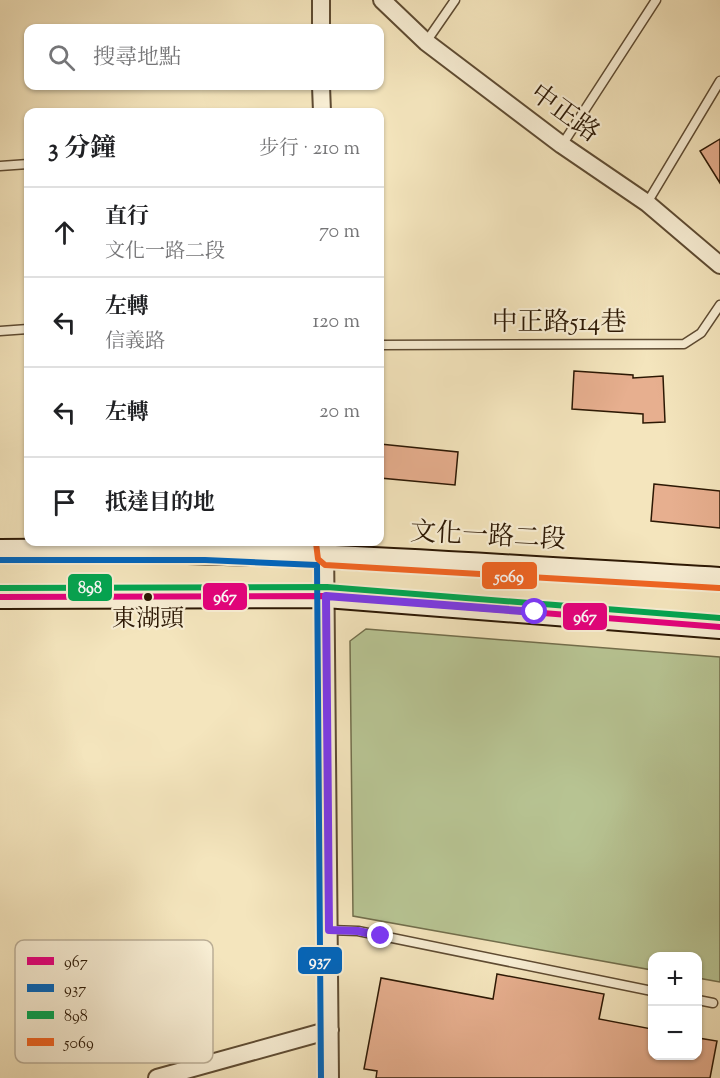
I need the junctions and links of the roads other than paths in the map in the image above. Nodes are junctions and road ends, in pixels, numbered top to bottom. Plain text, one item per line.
1 (321, 0) edge
2 (382, 0) edge
3 (455, 0) edge
4 (656, 0) edge
5 (321, 24) edge
6 (426, 42) junction
7 (720, 81) edge
8 (321, 90) edge
9 (322, 108) edge
10 (562, 145) junction
11 (24, 164) edge
12 (0, 166) edge
13 (647, 203) junction
14 (720, 265) edge
15 (720, 305) edge
16 (24, 329) edge
17 (0, 331) edge
18 (384, 345) edge
19 (204, 546) edge
20 (325, 549) edge
21 (0, 551) edge
22 (720, 579) edge
23 (326, 596) junction
24 (0, 597) edge
25 (720, 627) edge
26 (329, 930) junction
27 (648, 990) edge
28 (702, 1001) edge
29 (713, 1003) dead end
30 (330, 1030) junction
31 (213, 1062) edge
32 (211, 1063) edge
33 (157, 1078) edge
34 (330, 1078) edge

1 - 5 street
2 - 6 street, 中正路
3 - 6 lane
4 - 10 lane
6 - 10 street, 中正路
7 - 13 lane
8 - 9 street
10 - 13 street, 中正路
11 - 12 lane
13 - 14 street, 中正路
15 - 18 lane, 中正路514巷
16 - 17 lane
19 - 20 main road, 文化一路二段
19 - 21 main road, 文化一路二段
20 - 22 main road, 文化一路二段
20 - 23 street
23 - 24 main road
23 - 25 main road
23 - 26 street
26 - 27 lane
26 - 30 street
28 - 29 lane
30 - 31 street
30 - 34 street
32 - 33 street

